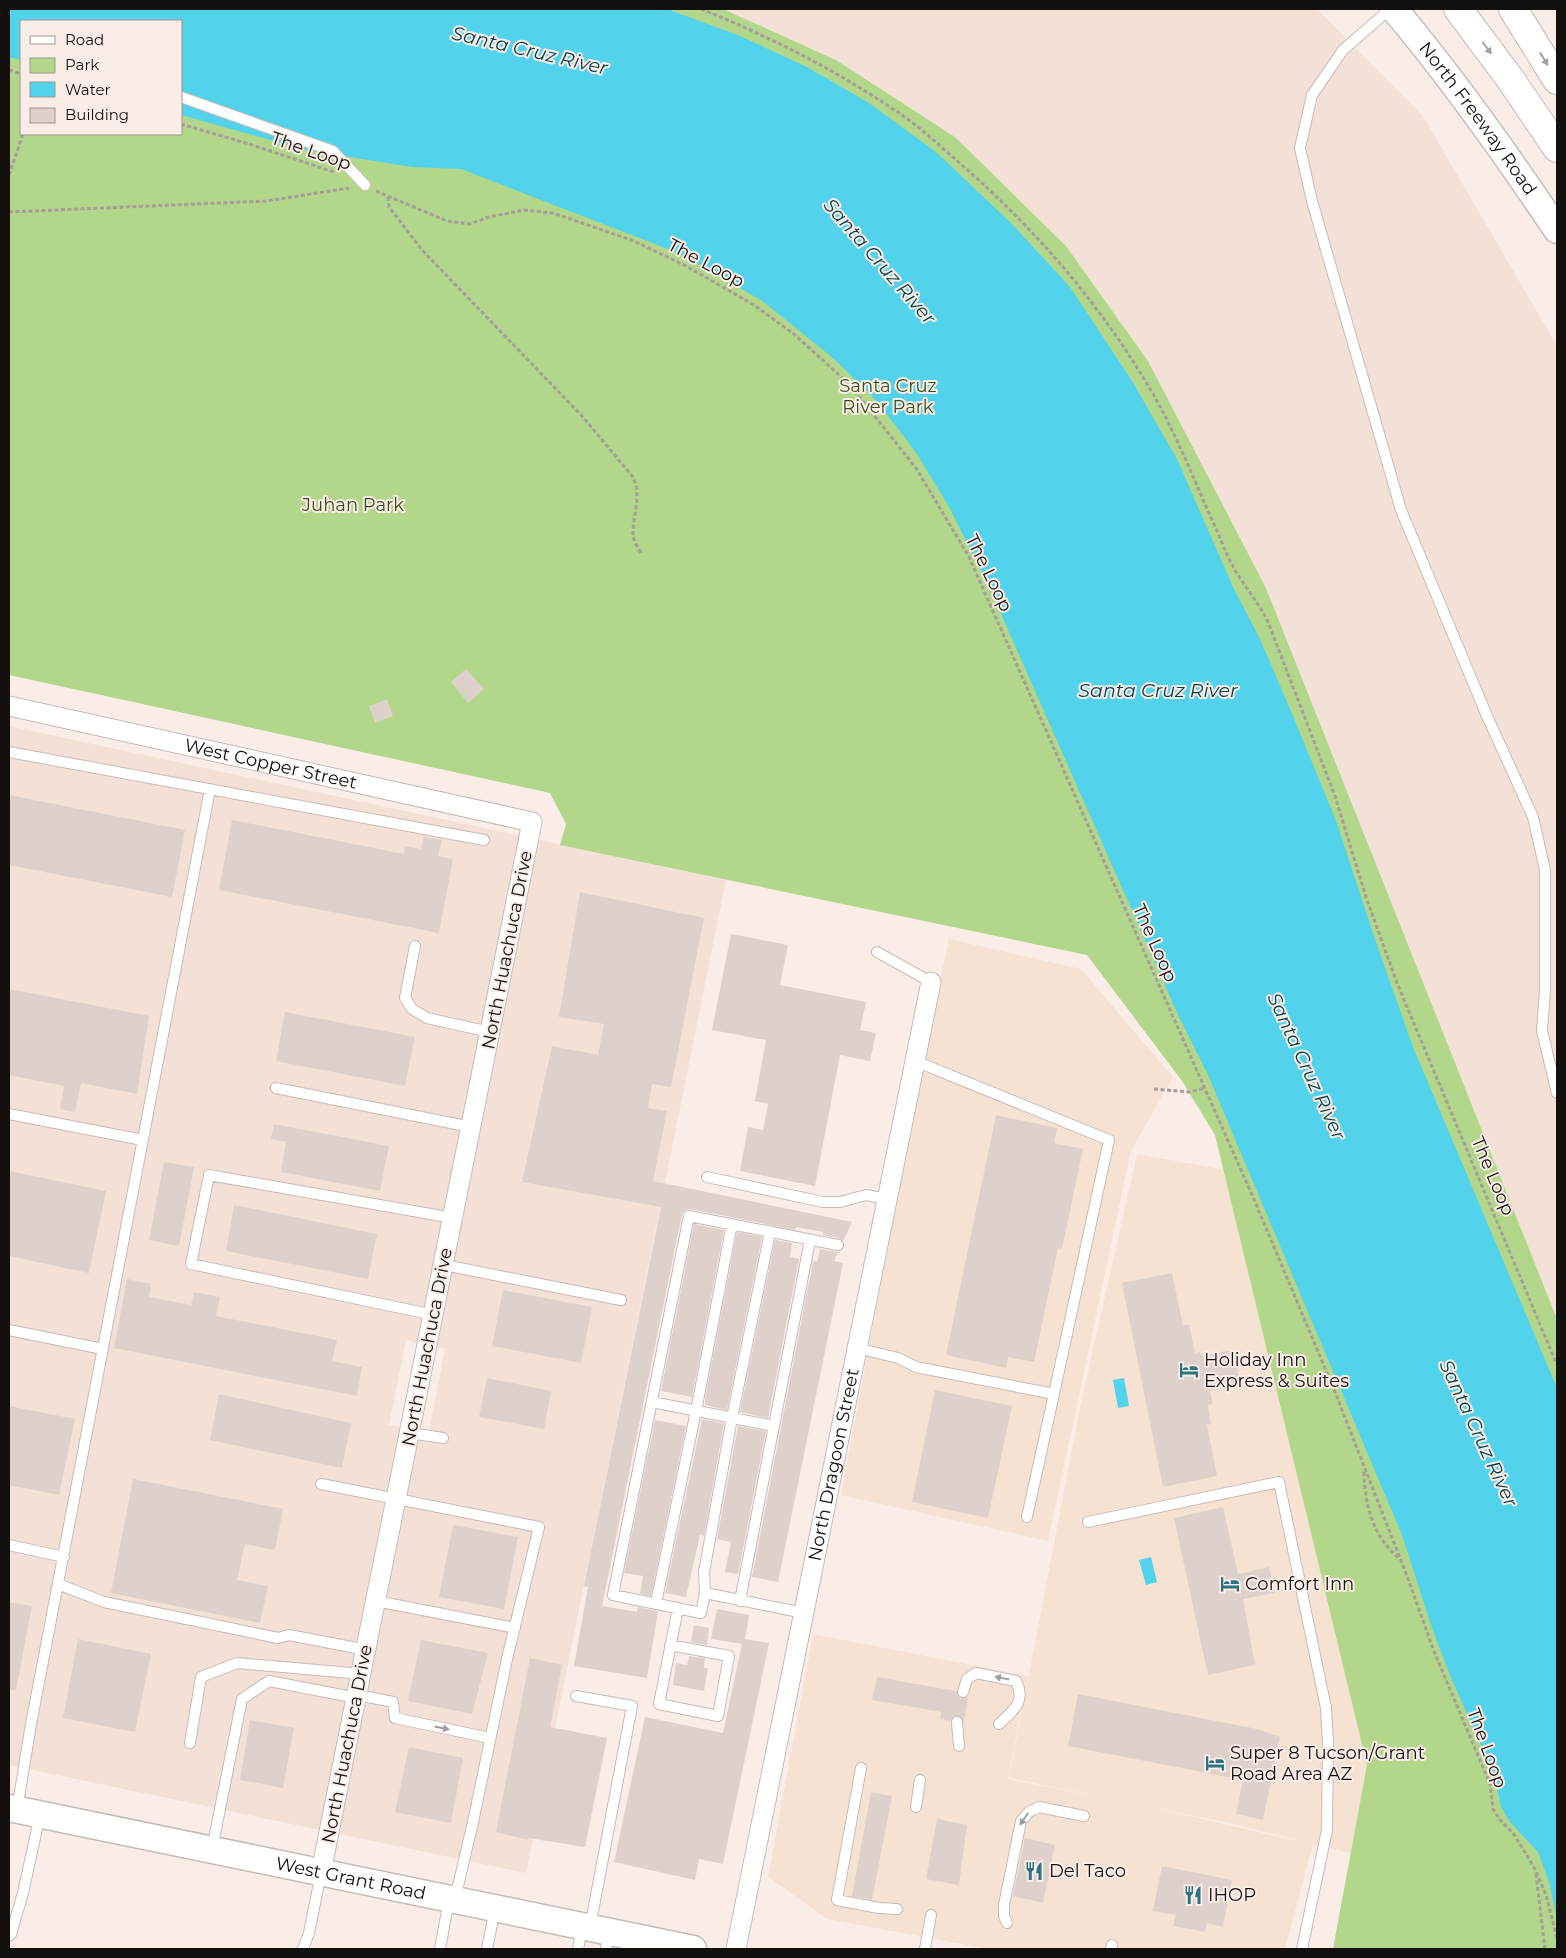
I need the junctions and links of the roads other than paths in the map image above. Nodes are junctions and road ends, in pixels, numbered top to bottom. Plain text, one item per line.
1 (1392, 9) edge
2 (1458, 9) edge
3 (1513, 9) edge
4 (1557, 80) edge
5 (182, 97) edge
6 (1557, 148) edge
7 (365, 185) road end
8 (1557, 230) edge
9 (9, 706) edge
10 (9, 752) edge
11 (210, 789) junction
12 (532, 822) joint
13 (484, 840) dead end
14 (415, 946) dead end
15 (877, 952) dead end
16 (931, 982) joint
17 (490, 1032) junction
18 (915, 1061) junction
19 (276, 1088) dead end
20 (1557, 1094) edge
21 (9, 1114) edge
22 (471, 1127) junction
23 (143, 1140) junction
24 (707, 1177) dead end
25 (887, 1199) junction
26 (453, 1218) junction
27 (732, 1224) junction
28 (770, 1232) junction
29 (810, 1240) junction
30 (838, 1245) dead end
31 (444, 1265) junction
32 (621, 1300) dead end
33 (434, 1315) junction
34 (9, 1330) edge
35 (857, 1348) junction
36 (103, 1349) junction
37 (1054, 1394) junction
38 (652, 1402) junction
39 (696, 1411) junction
40 (732, 1418) junction
41 (774, 1426) junction
42 (410, 1433) junction
43 (443, 1438) dead end
44 (321, 1484) dead end
45 (397, 1500) junction
46 (1027, 1517) dead end
47 (1088, 1522) dead end
48 (9, 1546) edge
49 (64, 1556) junction
50 (58, 1584) junction
51 (705, 1594) junction
52 (740, 1600) junction
53 (376, 1602) junction
54 (656, 1604) junction
55 (678, 1608) junction
56 (804, 1613) junction
57 (515, 1628) junction
58 (670, 1645) junction
59 (367, 1650) junction
60 (362, 1674) junction
61 (963, 1692) dead end
62 (576, 1696) dead end
63 (357, 1697) junction
64 (957, 1722) dead end
65 (1000, 1724) dead end
66 (490, 1738) junction
67 (190, 1742) dead end
68 (959, 1746) dead end
69 (861, 1768) dead end
70 (920, 1780) dead end
71 (916, 1807) dead end
72 (22, 1811) edge
73 (1084, 1816) dead end
74 (212, 1850) junction
75 (321, 1872) junction
76 (452, 1900) junction
77 (495, 1909) junction
78 (897, 1909) dead end
79 (932, 1915) dead end
80 (1007, 1923) dead end
81 (9, 1936) edge
82 (593, 1937) edge
83 (303, 1949) edge
84 (440, 1949) edge
85 (487, 1949) edge
86 (693, 1949) edge
87 (736, 1949) edge
88 (925, 1949) edge
89 (1302, 1949) edge

1 - 8 main road, North Freeway Road
1 - 20 lane
2 -> 6 highway
3 -> 4 highway
5 - 7 lane
9 - 12 street, West Copper Street
10 - 11 lane
11 - 13 lane
11 - 23 lane
12 - 17 street, North Huachuca Drive
14 - 17 lane
15 - 16 lane
16 - 18 street, North Dragoon Street
17 - 22 street, North Huachuca Drive
18 - 25 street, North Dragoon Street
18 - 37 lane
19 - 22 lane
21 - 23 lane
22 - 26 street, North Huachuca Drive
23 - 36 lane
24 - 25 lane
25 - 35 street, North Dragoon Street
26 - 31 street, North Huachuca Drive
26 - 33 lane
27 - 28 lane
27 - 38 lane
27 - 39 lane
28 - 29 lane
28 - 40 lane
29 - 30 lane
29 - 41 lane
31 - 32 lane
31 - 33 street, North Huachuca Drive
33 - 42 street, North Huachuca Drive
34 - 36 lane
35 - 37 lane
35 - 56 street, North Dragoon Street
36 - 49 lane
37 - 46 lane
38 - 39 lane
38 - 54 lane
39 - 40 lane
39 - 54 lane
40 - 41 lane
40 - 51 lane
41 - 52 lane
42 - 43 lane
42 - 45 street, North Huachuca Drive
44 - 45 lane
45 - 53 street, North Huachuca Drive
45 - 57 lane
47 - 89 lane
48 - 49 lane
49 - 50 lane
50 - 59 lane
50 - 72 lane
51 - 52 lane
51 - 55 lane
52 - 56 lane
53 - 57 lane
53 - 59 street, North Huachuca Drive
54 - 55 lane
55 - 58 lane
56 - 87 street, North Dragoon Street
57 - 66 lane
58 - 58 lane
59 - 60 street, North Huachuca Drive
60 - 63 street, North Huachuca Drive
60 - 67 lane
65 -> 61 lane
62 - 82 lane
63 -> 66 lane
63 - 74 lane
63 - 75 street, North Huachuca Drive
64 - 68 lane
66 - 76 lane
69 - 78 lane
70 - 71 lane
72 - 74 main road, West Grant Road
72 - 81 lane
73 -> 80 lane
74 - 75 main road, West Grant Road
75 - 76 main road, West Grant Road
75 - 83 lane
76 - 77 main road, West Grant Road
76 - 84 lane
77 - 82 main road, West Grant Road
77 - 85 lane
79 - 88 lane
82 - 86 main road, West Grant Road

